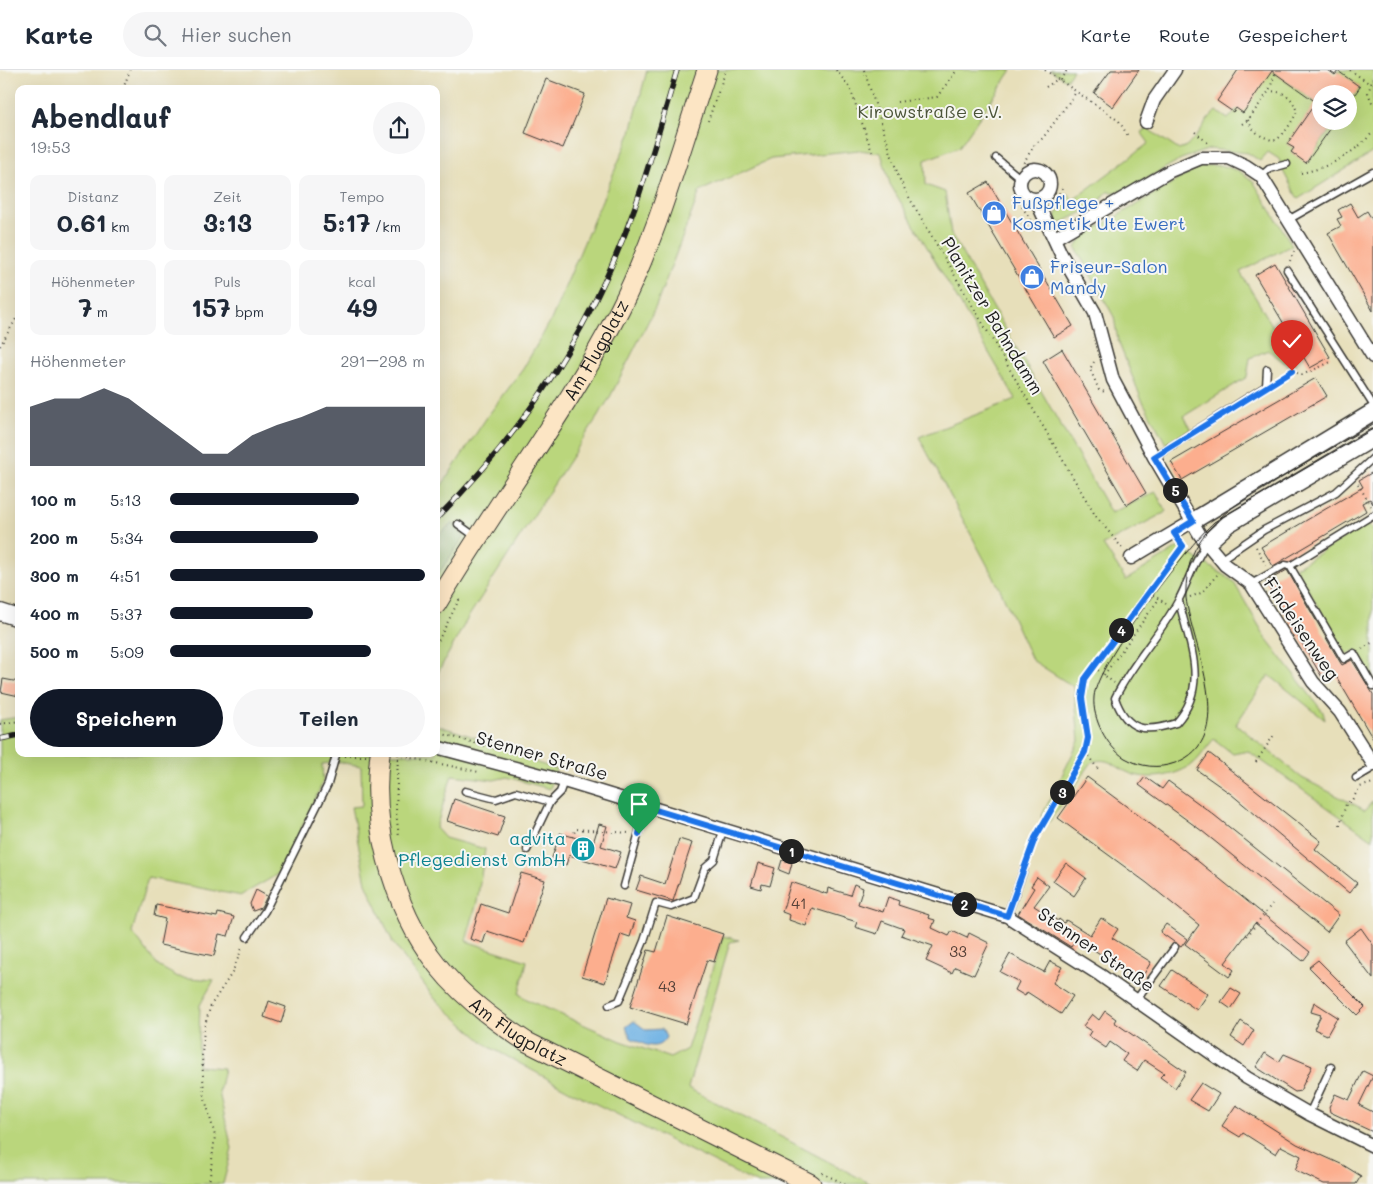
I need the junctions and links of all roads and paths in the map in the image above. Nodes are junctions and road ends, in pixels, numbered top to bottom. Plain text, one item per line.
1 (130, 70) edge
2 (707, 70) edge
3 (836, 70) edge
4 (864, 70) edge
5 (957, 70) edge
6 (1045, 70) edge
7 (1067, 70) edge
8 (1175, 70) edge
9 (1350, 70) edge
10 (1275, 74) dead end
11 (1373, 78) edge
12 (1059, 79) junction
13 (1370, 84) junction
14 (124, 85) edge
15 (1046, 87) dead end
16 (1077, 91) junction
17 (1269, 91) junction
18 (897, 102) dead end
19 (1373, 105) edge
20 (1248, 120) junction
21 (1146, 122) dead end
22 (1242, 124) dead end
23 (1373, 132) edge
24 (1128, 136) dead end
25 (872, 152) dead end
26 (996, 158) dead end
27 (1287, 164) dead end
28 (1373, 172) edge
29 (1302, 173) dead end
30 (1261, 176) junction
31 (1020, 178) junction
32 (1036, 200) junction
33 (1288, 220) junction
34 (1054, 238) junction
35 (1296, 246) dead end
36 (1287, 270) joint
37 (15, 321) edge
38 (0, 346) edge
39 (1371, 348) edge
40 (1342, 356) junction
41 (1097, 359) dead end
42 (1267, 369) dead end
43 (1266, 386) junction
44 (1109, 393) dead end
45 (1373, 405) edge
46 (1373, 412) edge
47 (1373, 438) edge
48 (1154, 457) junction
49 (1373, 458) edge
50 (1353, 476) junction
51 (1373, 511) edge
52 (1373, 516) edge
53 (1193, 521) junction
54 (458, 524) dead end
55 (1174, 533) junction
56 (477, 537) junction
57 (1251, 538) junction
58 (1207, 543) junction
59 (1131, 558) joint
60 (1223, 562) junction
61 (1290, 566) junction
62 (1271, 573) junction
63 (1251, 584) junction
64 (1149, 592) junction
65 (1201, 593) dead end
66 (440, 598) edge
67 (1159, 599) junction
68 (1179, 601) junction
69 (1166, 604) dead end
70 (0, 612) edge
71 (15, 617) edge
72 (1373, 642) edge
73 (1354, 653) junction
74 (1094, 667) junction
75 (1104, 675) junction
76 (1373, 686) edge
77 (1120, 687) junction
78 (15, 722) edge
79 (0, 724) edge
80 (1274, 735) dead end
81 (440, 748) edge
82 (1085, 752) junction
83 (335, 757) edge
84 (380, 757) edge
85 (398, 757) edge
86 (1256, 762) dead end
87 (1373, 764) edge
88 (1373, 768) edge
89 (1098, 769) dead end
90 (1356, 778) dead end
91 (564, 781) junction
92 (1373, 783) edge
93 (465, 791) dead end
94 (550, 802) junction
95 (646, 807) junction
96 (1340, 825) dead end
97 (723, 831) junction
98 (639, 834) junction
99 (572, 837) dead end
100 (400, 846) dead end
101 (526, 850) dead end
102 (1024, 869) joint
103 (624, 886) dead end
104 (1272, 904) dead end
105 (1007, 916) junction
106 (247, 936) joint
107 (1247, 936) dead end
108 (1175, 947) dead end
109 (1136, 1000) junction
110 (609, 1005) dead end
111 (1331, 1067) dead end
112 (1309, 1114) junction
113 (1373, 1146) edge
114 (814, 1177) edge
115 (209, 1184) edge
116 (845, 1184) edge

1 - 14 path
2 - 56 main road, Am Flugplatz
3 - 25 path
4 - 59 path, Planitzer Bahndamm
5 - 18 path
6 - 12 path
7 - 12 path
8 - 21 street
9 - 13 path
10 - 17 path
11 - 13 path
12 - 15 path
12 - 16 path
13 - 19 path
16 - 24 path
16 - 31 path
17 - 20 path
17 - 20 path
20 - 22 path
23 - 29 path
26 - 31 lane
27 - 30 lane
28 - 33 lane
30 - 33 street
30 - 34 street
31 - 32 street
31 - 32 street
32 - 34 street, Findeisenweg
33 - 39 street
34 - 48 street, Findeisenweg
35 - 36 path
36 - 40 lane
37 - 38 path
40 - 43 path
40 - 45 lane
41 - 44 path
42 - 43 lane
43 - 48 lane
46 - 53 street
47 - 58 street
48 - 53 street, Findeisenweg
49 - 50 lane
50 - 51 path
50 - 57 lane
52 - 61 lane
53 - 55 street
53 - 58 street, Findeisenweg
54 - 56 lane
55 - 59 street
55 - 64 path
56 - 66 main road, Am Flugplatz
57 - 60 lane
57 - 62 path
58 - 60 street, Findeisenweg
58 - 68 lane
60 - 63 street, Findeisenweg
60 - 65 path
61 - 62 lane
61 - 73 lane
62 - 63 lane
63 - 87 street, Findeisenweg
64 - 67 path
64 - 74 path
67 - 69 path
67 - 75 path
68 - 77 lane
68 - 77 lane
70 - 71 street
72 - 73 path
73 - 76 lane
74 - 75 path
74 - 82 path
75 - 77 path
78 - 79 path
80 - 86 path
81 - 91 street, Stenner Straße
82 - 89 path
82 - 102 path
83 - 106 lane
84 - 114 main road, Am Flugplatz
85 - 100 path
88 - 90 lane
91 - 94 lane
91 - 95 street, Stenner Straße
92 - 96 path
93 - 94 lane
94 - 101 lane
95 - 97 street, Stenner Straße
95 - 98 lane
97 - 105 street, Stenner Straße
97 - 110 lane
98 - 99 path
98 - 103 lane
102 - 105 lane
104 - 107 path
105 - 109 street, Stenner Straße
106 - 115 path
108 - 109 lane
109 - 112 street, Stenner Straße
111 - 112 lane
112 - 113 street, Stenner Straße
114 - 116 path

